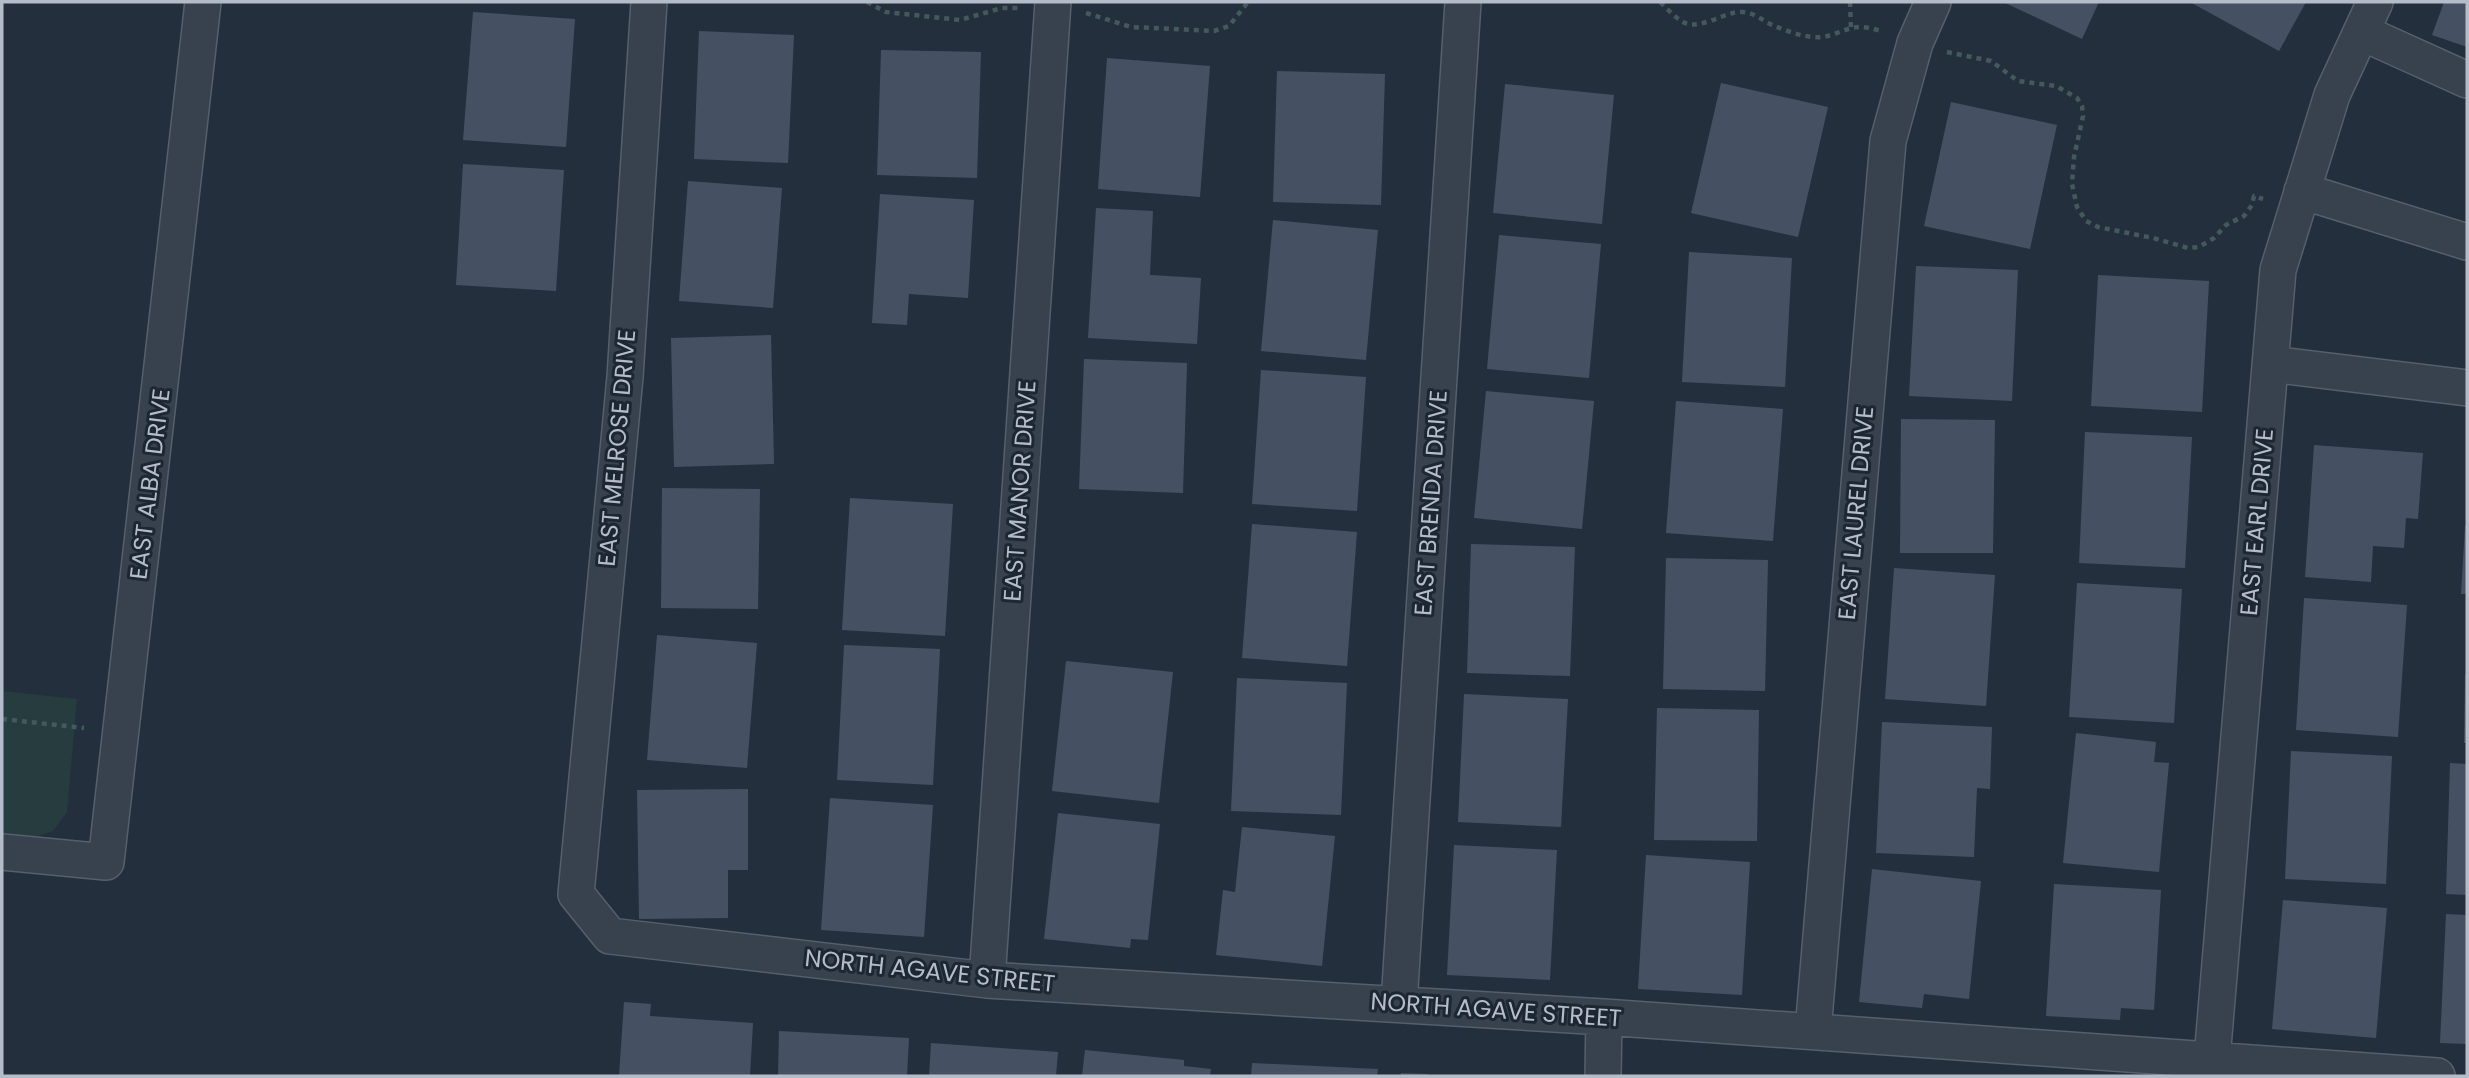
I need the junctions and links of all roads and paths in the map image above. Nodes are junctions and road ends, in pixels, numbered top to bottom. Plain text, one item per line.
1 (203, 2) edge
2 (649, 2) edge
3 (867, 2) edge
4 (1248, 2) edge
5 (1463, 2) edge
6 (1660, 2) edge
7 (1850, 2) edge
8 (1933, 2) edge
9 (1053, 6) edge
10 (2368, 17) edge
11 (1851, 29) junction
12 (1915, 43) junction
13 (2467, 80) edge
14 (2299, 201) junction
15 (2467, 242) edge
16 (2270, 364) junction
17 (2467, 388) edge
18 (2, 719) edge
19 (69, 726) dead end
20 (2, 852) edge
21 (576, 894) joint
22 (987, 980) junction
23 (1399, 1003) junction
24 (1604, 1017) junction
25 (1813, 1031) junction
26 (2212, 1059) junction
27 (1603, 1076) edge
28 (2437, 1076) edge

1 - 20 street, EAST ALBA DRIVE
2 - 21 street, EAST MELROSE DRIVE
3 - 9 path
4 - 9 path
5 - 23 street, EAST BRENDA DRIVE
6 - 11 path
7 - 11 path
8 - 12 street, EAST LAUREL DRIVE
9 - 22 street, EAST MANOR DRIVE
10 - 13 street
10 - 14 street, EAST EARL DRIVE
11 - 12 path
12 - 14 path
12 - 25 street, EAST LAUREL DRIVE
14 - 15 street
14 - 16 street, EAST EARL DRIVE
16 - 17 street
16 - 26 street, EAST EARL DRIVE
18 - 19 path
21 - 22 street, NORTH AGAVE STREET
22 - 23 street, NORTH AGAVE STREET
23 - 24 street, NORTH AGAVE STREET
24 - 25 street, NORTH AGAVE STREET
24 - 27 street
25 - 26 street, NORTH AGAVE STREET
26 - 28 street, NORTH AGAVE STREET

